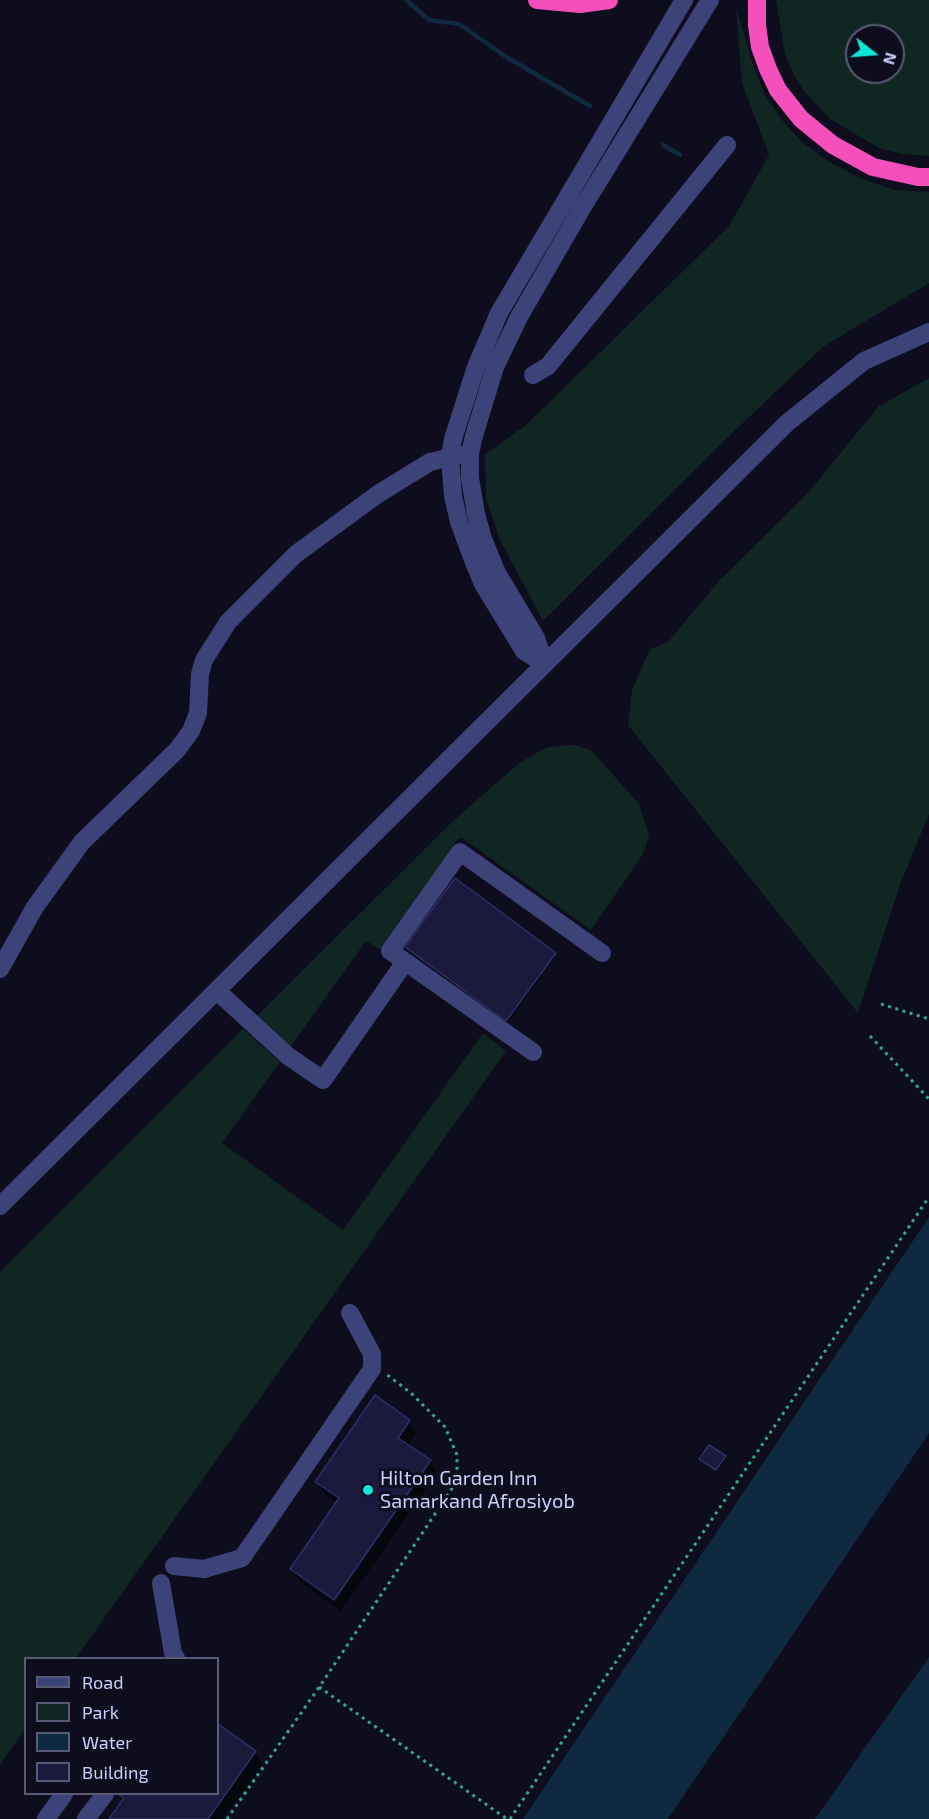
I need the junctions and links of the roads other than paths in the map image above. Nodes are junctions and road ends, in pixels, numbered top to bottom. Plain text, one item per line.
1 (537, 0) edge
2 (609, 0) edge
3 (684, 0) edge
4 (710, 0) edge
5 (757, 0) edge
6 (727, 145) dead end
7 (929, 177) edge
8 (929, 332) edge
9 (533, 375) dead end
10 (470, 453) junction
11 (450, 457) junction
12 (545, 664) junction
13 (602, 953) dead end
14 (405, 962) junction
15 (0, 969) edge
16 (217, 991) junction
17 (533, 1052) dead end
18 (0, 1206) edge
19 (350, 1313) dead end
20 (174, 1566) dead end
21 (161, 1583) dead end
22 (172, 1657) edge
23 (63, 1795) edge
24 (104, 1795) edge
25 (46, 1819) edge
26 (86, 1819) edge

1 - 2 highway
3 - 11 street
4 - 10 street
5 - 7 highway
6 - 9 street
8 - 12 street
10 - 11 street
10 - 12 street
11 - 12 street
11 - 15 street
12 - 16 street
13 - 14 street
14 - 16 street
14 - 17 street
16 - 18 street
19 - 20 street
21 - 22 street
23 - 25 street
24 - 26 street

